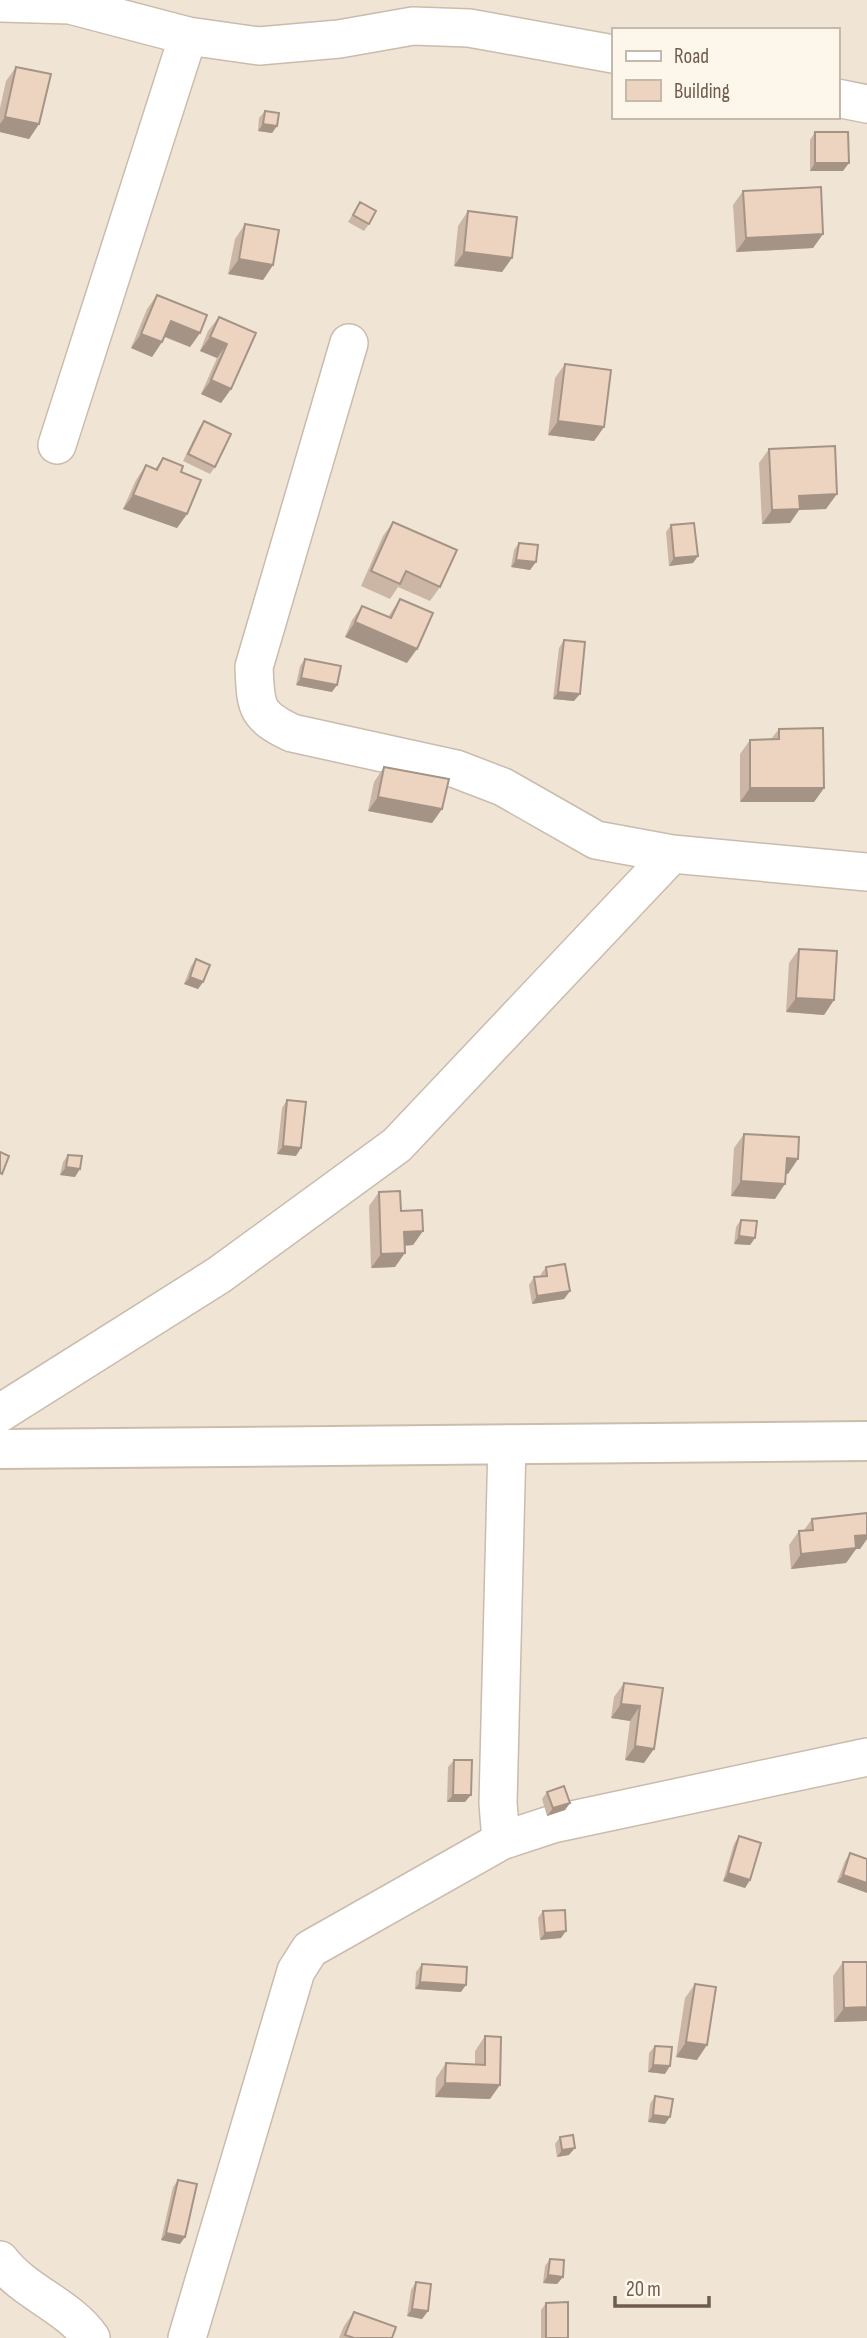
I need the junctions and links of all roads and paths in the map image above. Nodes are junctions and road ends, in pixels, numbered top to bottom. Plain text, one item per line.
1 (0, 3) edge
2 (188, 36) junction
3 (612, 54) edge
4 (839, 98) edge
5 (867, 104) edge
6 (349, 343) dead end
7 (57, 445) dead end
8 (672, 854) junction
9 (867, 872) edge
10 (0, 1413) edge
11 (867, 1441) edge
12 (507, 1444) junction
13 (0, 1450) edge
14 (867, 1757) edge
15 (501, 1841) junction
16 (0, 2260) edge
17 (91, 2338) edge
18 (187, 2338) edge

1 - 2 street
2 - 3 street
2 - 7 street
4 - 5 street
6 - 8 street
8 - 9 street
8 - 10 street
11 - 12 street
12 - 13 street
12 - 15 street
14 - 15 street
15 - 18 street
16 - 17 street

